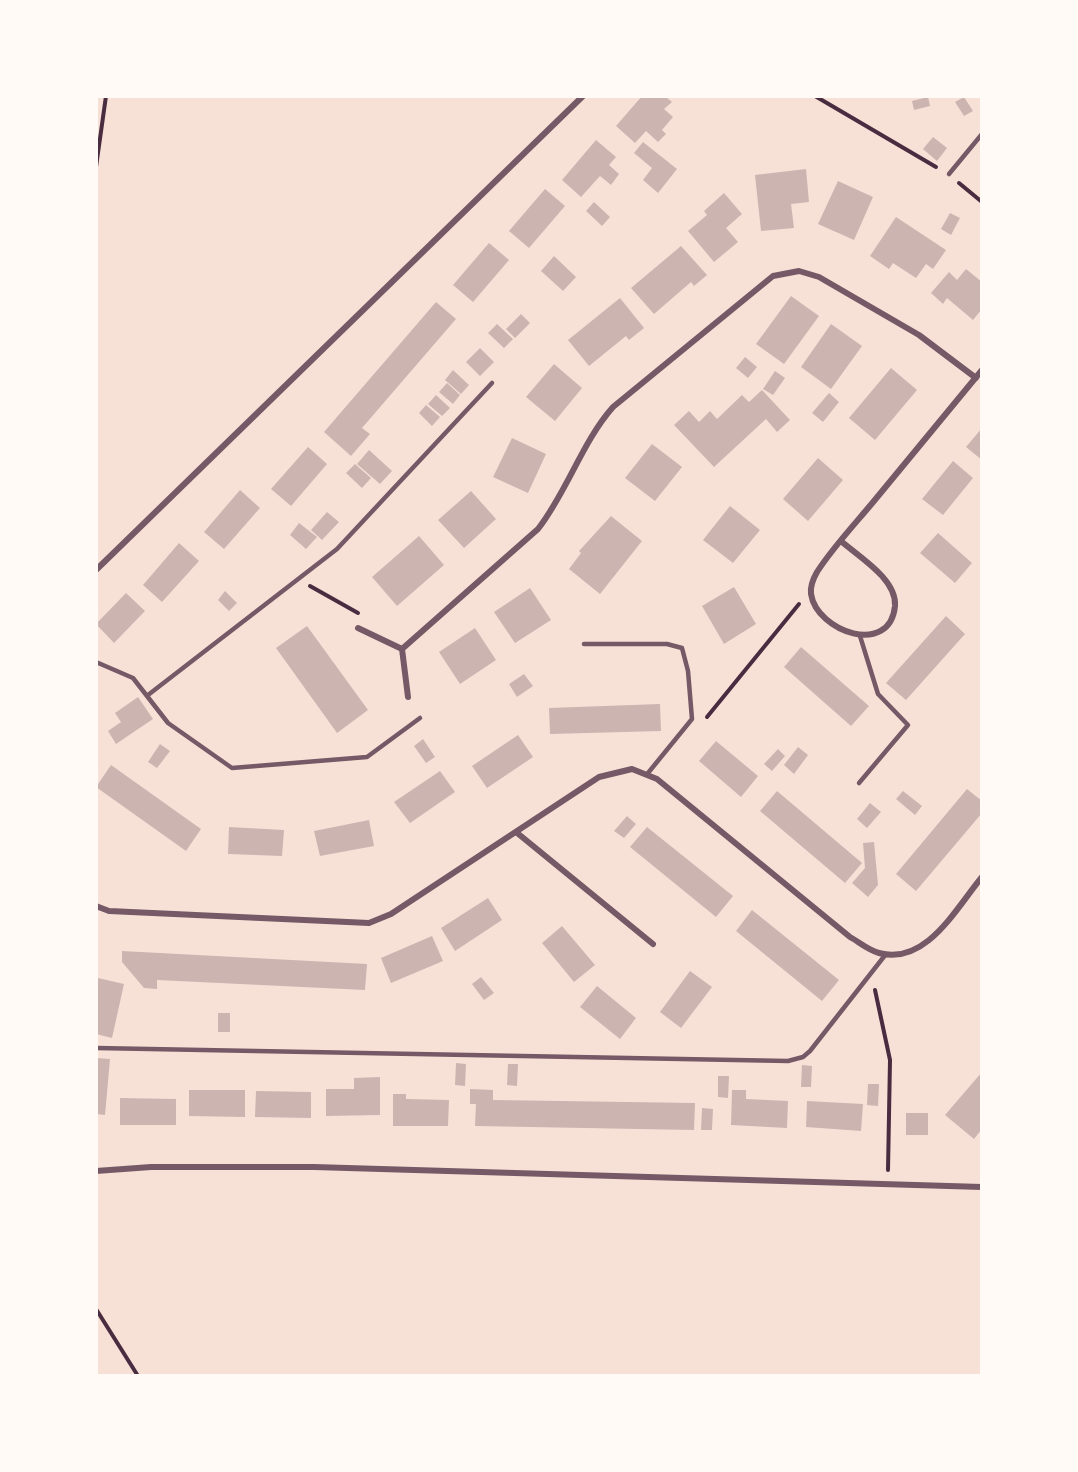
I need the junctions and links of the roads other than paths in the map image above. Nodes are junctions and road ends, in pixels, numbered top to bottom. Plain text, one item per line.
1 (583, 96) edge
2 (982, 134) edge
3 (949, 174) road end
4 (982, 370) edge
5 (976, 378) junction
6 (492, 383) dead end
7 (841, 541) junction
8 (96, 570) edge
9 (358, 628) road end
10 (860, 636) junction
11 (584, 644) dead end
12 (402, 649) junction
13 (96, 662) edge
14 (148, 695) junction
15 (408, 697) dead end
16 (420, 718) dead end
17 (648, 773) junction
18 (859, 783) dead end
19 (516, 832) junction
20 (982, 877) edge
21 (96, 906) edge
22 (653, 944) dead end
23 (886, 954) junction
24 (96, 1048) edge
25 (96, 1171) edge
26 (982, 1187) edge

1 - 8 street
2 - 3 lane
4 - 5 street
5 - 7 street
5 - 12 street
6 - 14 lane
7 - 10 street
7 - 10 street
9 - 12 street
10 - 18 lane
11 - 17 lane
12 - 15 street
13 - 14 lane
14 - 16 lane
17 - 19 street
17 - 23 street
19 - 21 street
19 - 22 street
20 - 23 street
23 - 24 lane
25 - 26 street

